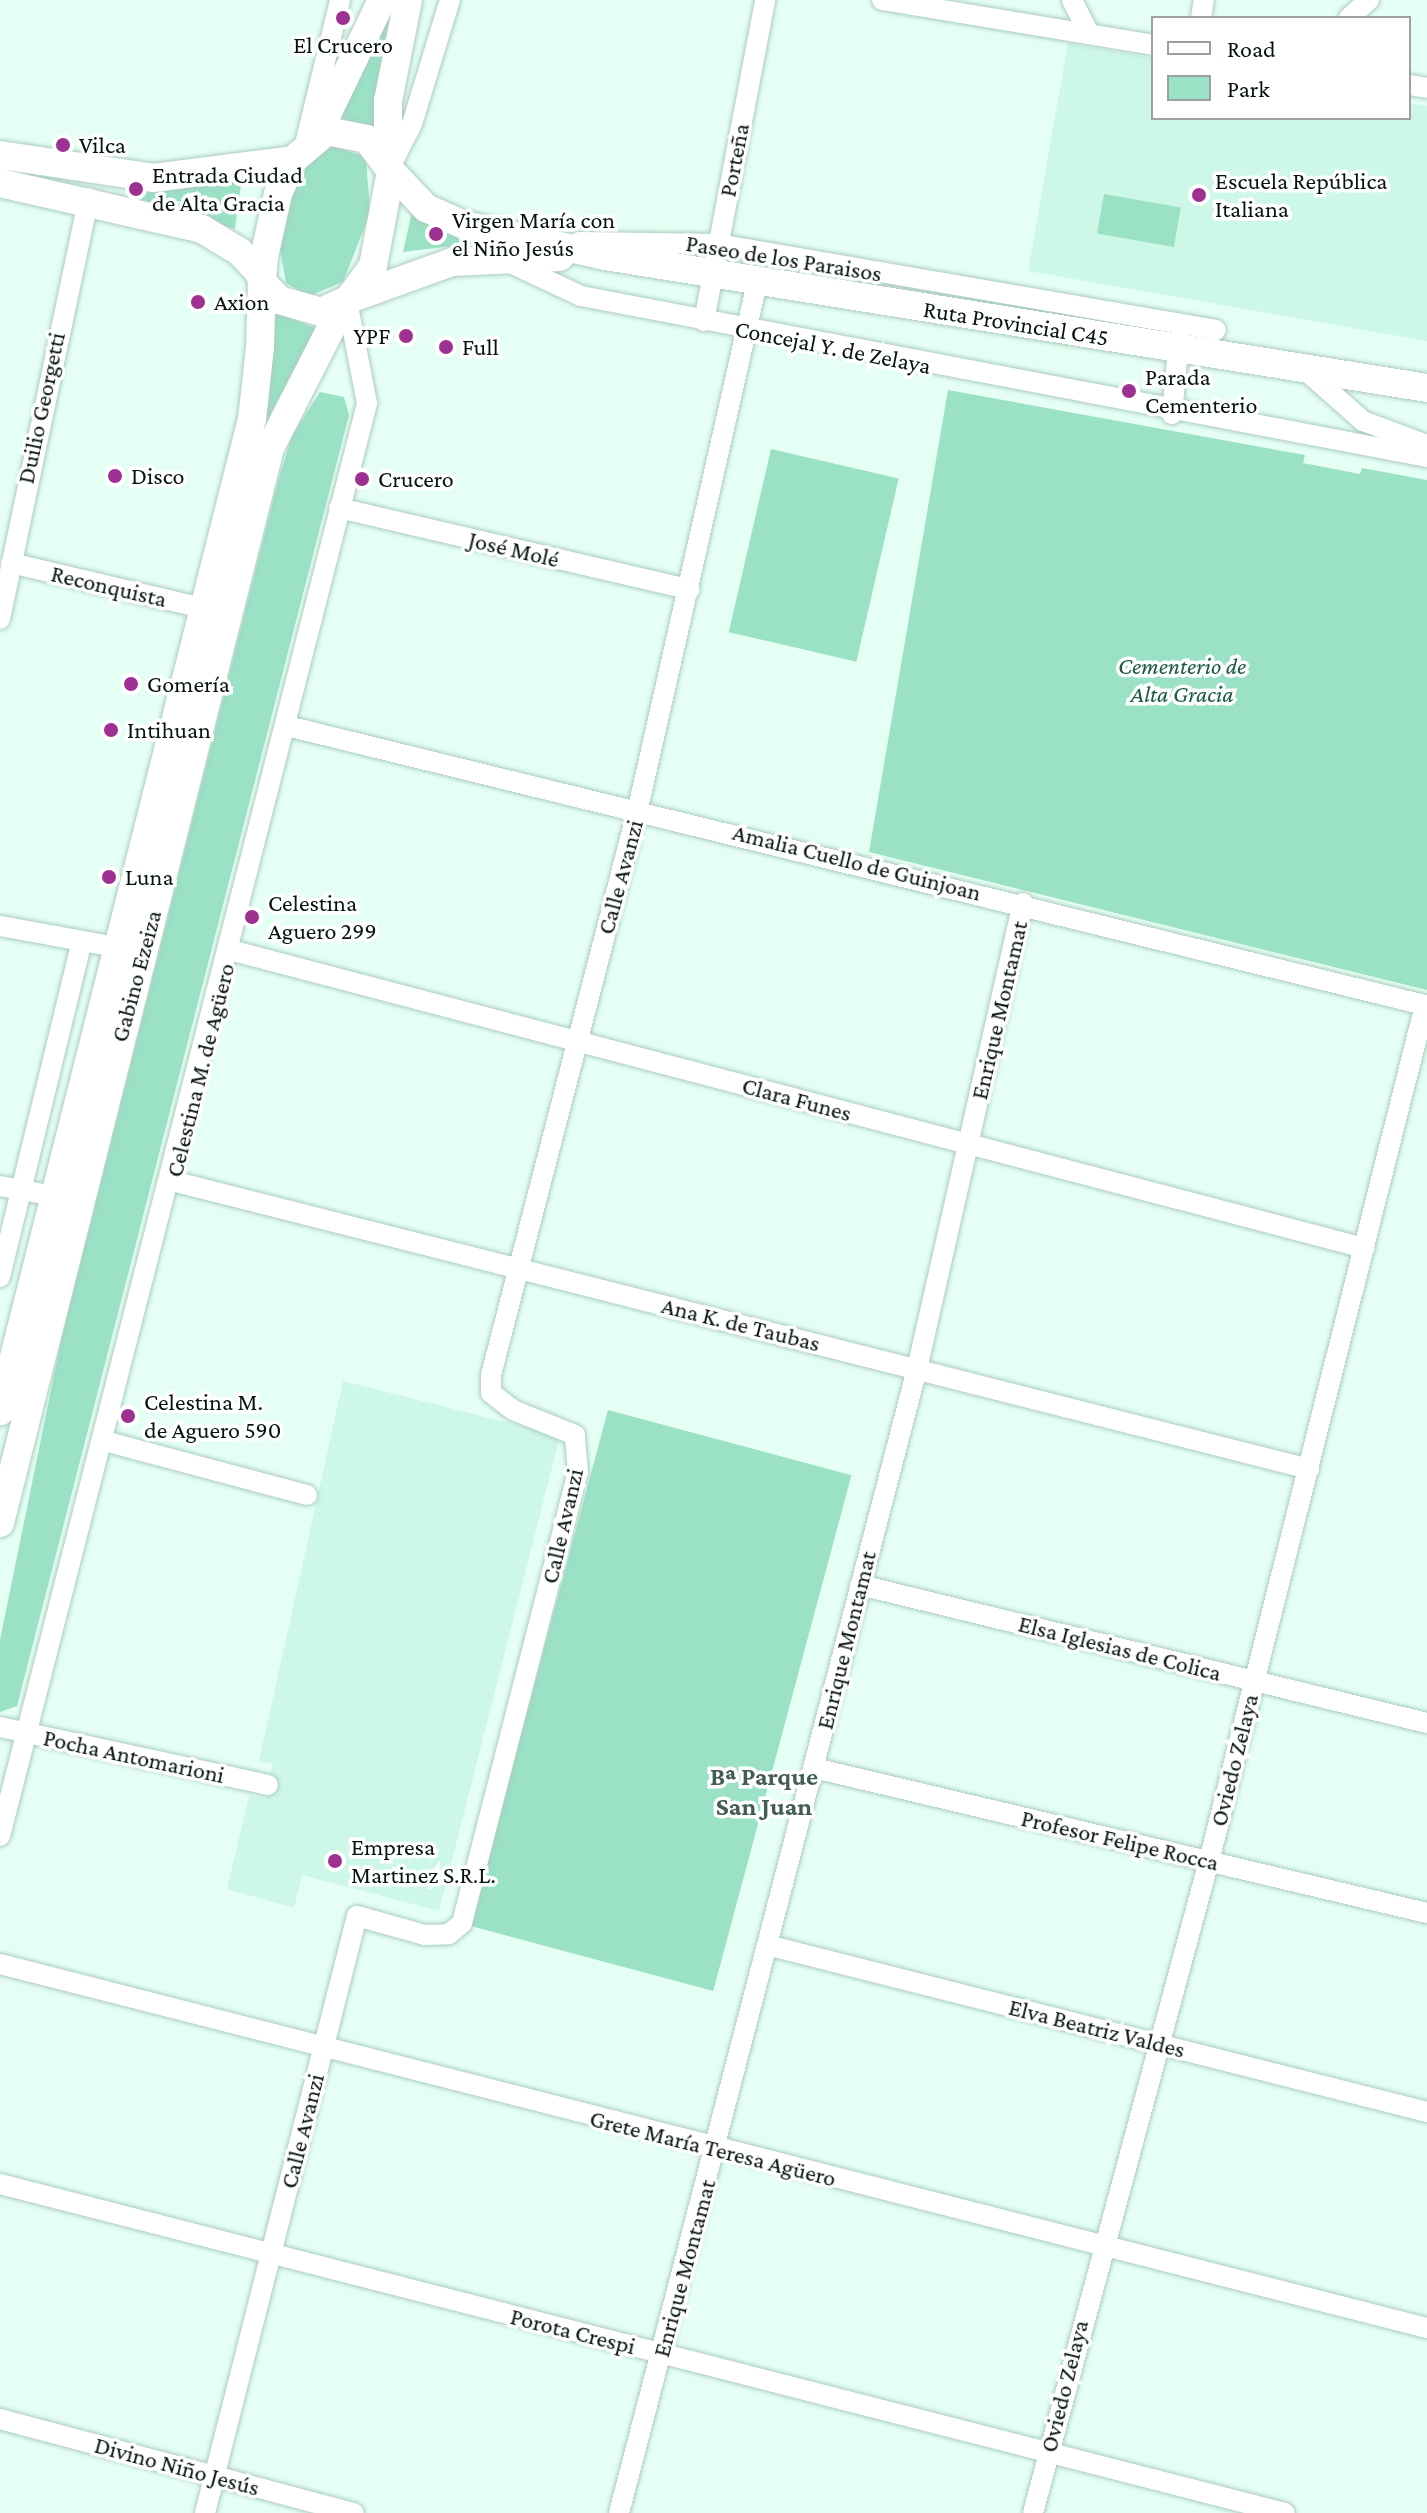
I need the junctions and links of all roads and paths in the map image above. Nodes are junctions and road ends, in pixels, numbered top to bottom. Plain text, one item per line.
1 (340, 0) edge
2 (382, 0) edge
3 (408, 0) edge
4 (450, 0) edge
5 (765, 0) edge
6 (882, 0) edge
7 (1072, 0) edge
8 (1369, 0) edge
9 (1351, 16) edge
10 (1089, 33) junction
11 (1151, 45) edge
12 (306, 146) junction
13 (0, 155) edge
14 (390, 167) junction
15 (0, 183) edge
16 (89, 198) junction
17 (539, 242) junction
18 (718, 244) junction
19 (605, 256) junction
20 (501, 259) junction
21 (712, 275) junction
22 (262, 280) junction
23 (757, 283) junction
24 (347, 301) junction
25 (1153, 319) junction
26 (704, 321) junction
27 (748, 330) junction
28 (1216, 330) dead end
29 (1182, 351) junction
30 (1304, 369) junction
31 (1427, 388) edge
32 (1172, 414) junction
33 (1427, 445) edge
34 (1427, 457) edge
35 (339, 508) junction
36 (10, 514) edge
37 (11, 563) junction
38 (690, 590) junction
39 (207, 609) junction
40 (0, 619) edge
41 (287, 726) junction
42 (638, 808) junction
43 (1023, 903) junction
44 (0, 926) edge
45 (82, 941) junction
46 (116, 947) junction
47 (230, 950) junction
48 (1425, 1005) edge
49 (577, 1041) junction
50 (968, 1144) junction
51 (172, 1181) junction
52 (0, 1186) edge
53 (21, 1190) junction
54 (54, 1196) junction
55 (1364, 1248) junction
56 (517, 1268) junction
57 (0, 1277) edge
58 (917, 1369) junction
59 (0, 1412) edge
60 (104, 1441) junction
61 (1309, 1469) junction
62 (307, 1495) dead end
63 (0, 1523) edge
64 (860, 1585) junction
65 (1253, 1680) junction
66 (1427, 1723) edge
67 (0, 1727) edge
68 (27, 1732) junction
69 (814, 1768) junction
70 (268, 1785) dead end
71 (0, 1836) edge
72 (1209, 1861) junction
73 (1427, 1913) edge
74 (767, 1945) junction
75 (0, 1964) edge
76 (1157, 2043) junction
77 (323, 2048) junction
78 (1427, 2112) edge
79 (716, 2148) junction
80 (0, 2184) edge
81 (1099, 2248) junction
82 (271, 2254) junction
83 (1427, 2328) edge
84 (662, 2354) junction
85 (0, 2419) edge
86 (1048, 2452) junction
87 (215, 2476) junction
88 (205, 2513) edge
89 (354, 2513) edge
90 (619, 2513) edge
91 (1033, 2513) edge
92 (1285, 2513) edge

1 - 12 street
2 - 12 main road
3 - 14 main road
4 - 14 street
5 - 18 street, Porteña
6 - 10 street
7 - 10 street
8 - 9 street
10 - 11 street
12 - 13 main road
12 - 14 main road
12 - 22 main road
14 - 17 main road, Ruta Provincial C45
14 - 24 main road
15 - 16 main road
16 - 22 main road
16 - 36 street, Duilio Georgetti
17 - 18 street, Paseo de los Paraisos
17 - 19 main road, Ruta Provincial C45
18 - 21 street, Porteña
18 - 25 street, Paseo de los Paraisos
19 - 20 main road, Ruta Provincial C45
19 - 21 main road, Ruta Provincial C45
20 - 24 main road, Ruta Provincial C45
20 - 26 street, Concejal Y. de Zelaya
21 - 23 main road, Ruta Provincial C45
21 - 26 street, Porteña
22 - 24 main road
22 - 39 main road, Gabino Ezeiza
23 - 27 street, Calle Avanzi
23 - 29 main road, Ruta Provincial C45
24 - 35 street, Celestina M. de Agüero
24 - 63 main road, Gabino Ezeiza
25 - 28 street, Paseo de los Paraisos
25 - 29 street
26 - 27 street, Concejal Y. de Zelaya
27 - 32 street, Concejal Y. de Zelaya
27 - 38 street, Calle Avanzi
29 - 30 main road, Ruta Provincial C45
29 - 32 street
30 - 31 main road, Ruta Provincial C45
30 - 33 street
32 - 34 street, Concejal Y. de Zelaya
35 - 38 street, José Molé
35 - 41 street, Celestina M. de Agüero
36 - 37 street, Duilio Georgetti
37 - 39 street, Reconquista
37 - 40 street, Duilio Georgetti
38 - 42 street, Calle Avanzi
39 - 46 main road, Gabino Ezeiza
41 - 42 street, Amalia Cuello de Guinjoan
41 - 47 street, Celestina M. de Agüero
42 - 43 street, Amalia Cuello de Guinjoan
42 - 49 street, Calle Avanzi
43 - 48 street, Amalia Cuello de Guinjoan
43 - 50 street, Enrique Montamat
44 - 45 street
45 - 46 street
45 - 53 street
46 - 54 main road, Gabino Ezeiza
47 - 49 street, Clara Funes
47 - 51 street, Celestina M. de Agüero
48 - 55 street, Oviedo Zelaya
49 - 50 street, Clara Funes
49 - 56 street, Calle Avanzi
50 - 55 street, Clara Funes
50 - 58 street, Enrique Montamat
51 - 56 street, Ana K. de Taubas
51 - 60 street, Celestina M. de Agüero
52 - 53 street
53 - 54 street
53 - 57 street
54 - 59 main road, Gabino Ezeiza
55 - 61 street, Oviedo Zelaya
56 - 58 street, Ana K. de Taubas
56 - 77 street, Calle Avanzi
58 - 61 street, Ana K. de Taubas
58 - 64 street, Enrique Montamat
60 - 62 street
60 - 68 street, Celestina M. de Agüero
61 - 65 street, Oviedo Zelaya
64 - 65 street, Elsa Iglesias de Colica
64 - 69 street, Enrique Montamat
65 - 66 street, Elsa Iglesias de Colica
65 - 72 street, Oviedo Zelaya
67 - 68 street, Pocha Antomarioni
68 - 70 street, Pocha Antomarioni
68 - 71 street, Celestina M. de Agüero
69 - 72 street, Profesor Felipe Rocca
69 - 74 street, Enrique Montamat
72 - 73 street, Profesor Felipe Rocca
72 - 76 street, Oviedo Zelaya
74 - 76 street, Elva Beatriz Valdes
74 - 79 street, Enrique Montamat
75 - 77 street, Grete María Teresa Agüero
76 - 78 street, Elva Beatriz Valdes
76 - 81 street, Oviedo Zelaya
77 - 79 street, Grete María Teresa Agüero
77 - 82 street, Calle Avanzi
79 - 81 street, Grete María Teresa Agüero
79 - 84 street, Enrique Montamat
80 - 82 street, Porota Crespi
81 - 83 street, Grete María Teresa Agüero
81 - 86 street, Oviedo Zelaya
82 - 84 street, Porota Crespi
82 - 87 street, Calle Avanzi
84 - 86 street, Porota Crespi
84 - 90 street, Enrique Montamat
85 - 87 street, Divino Niño Jesús
86 - 91 street, Oviedo Zelaya
86 - 92 street, Porota Crespi
87 - 88 street, Calle Avanzi
87 - 89 street, Divino Niño Jesús

